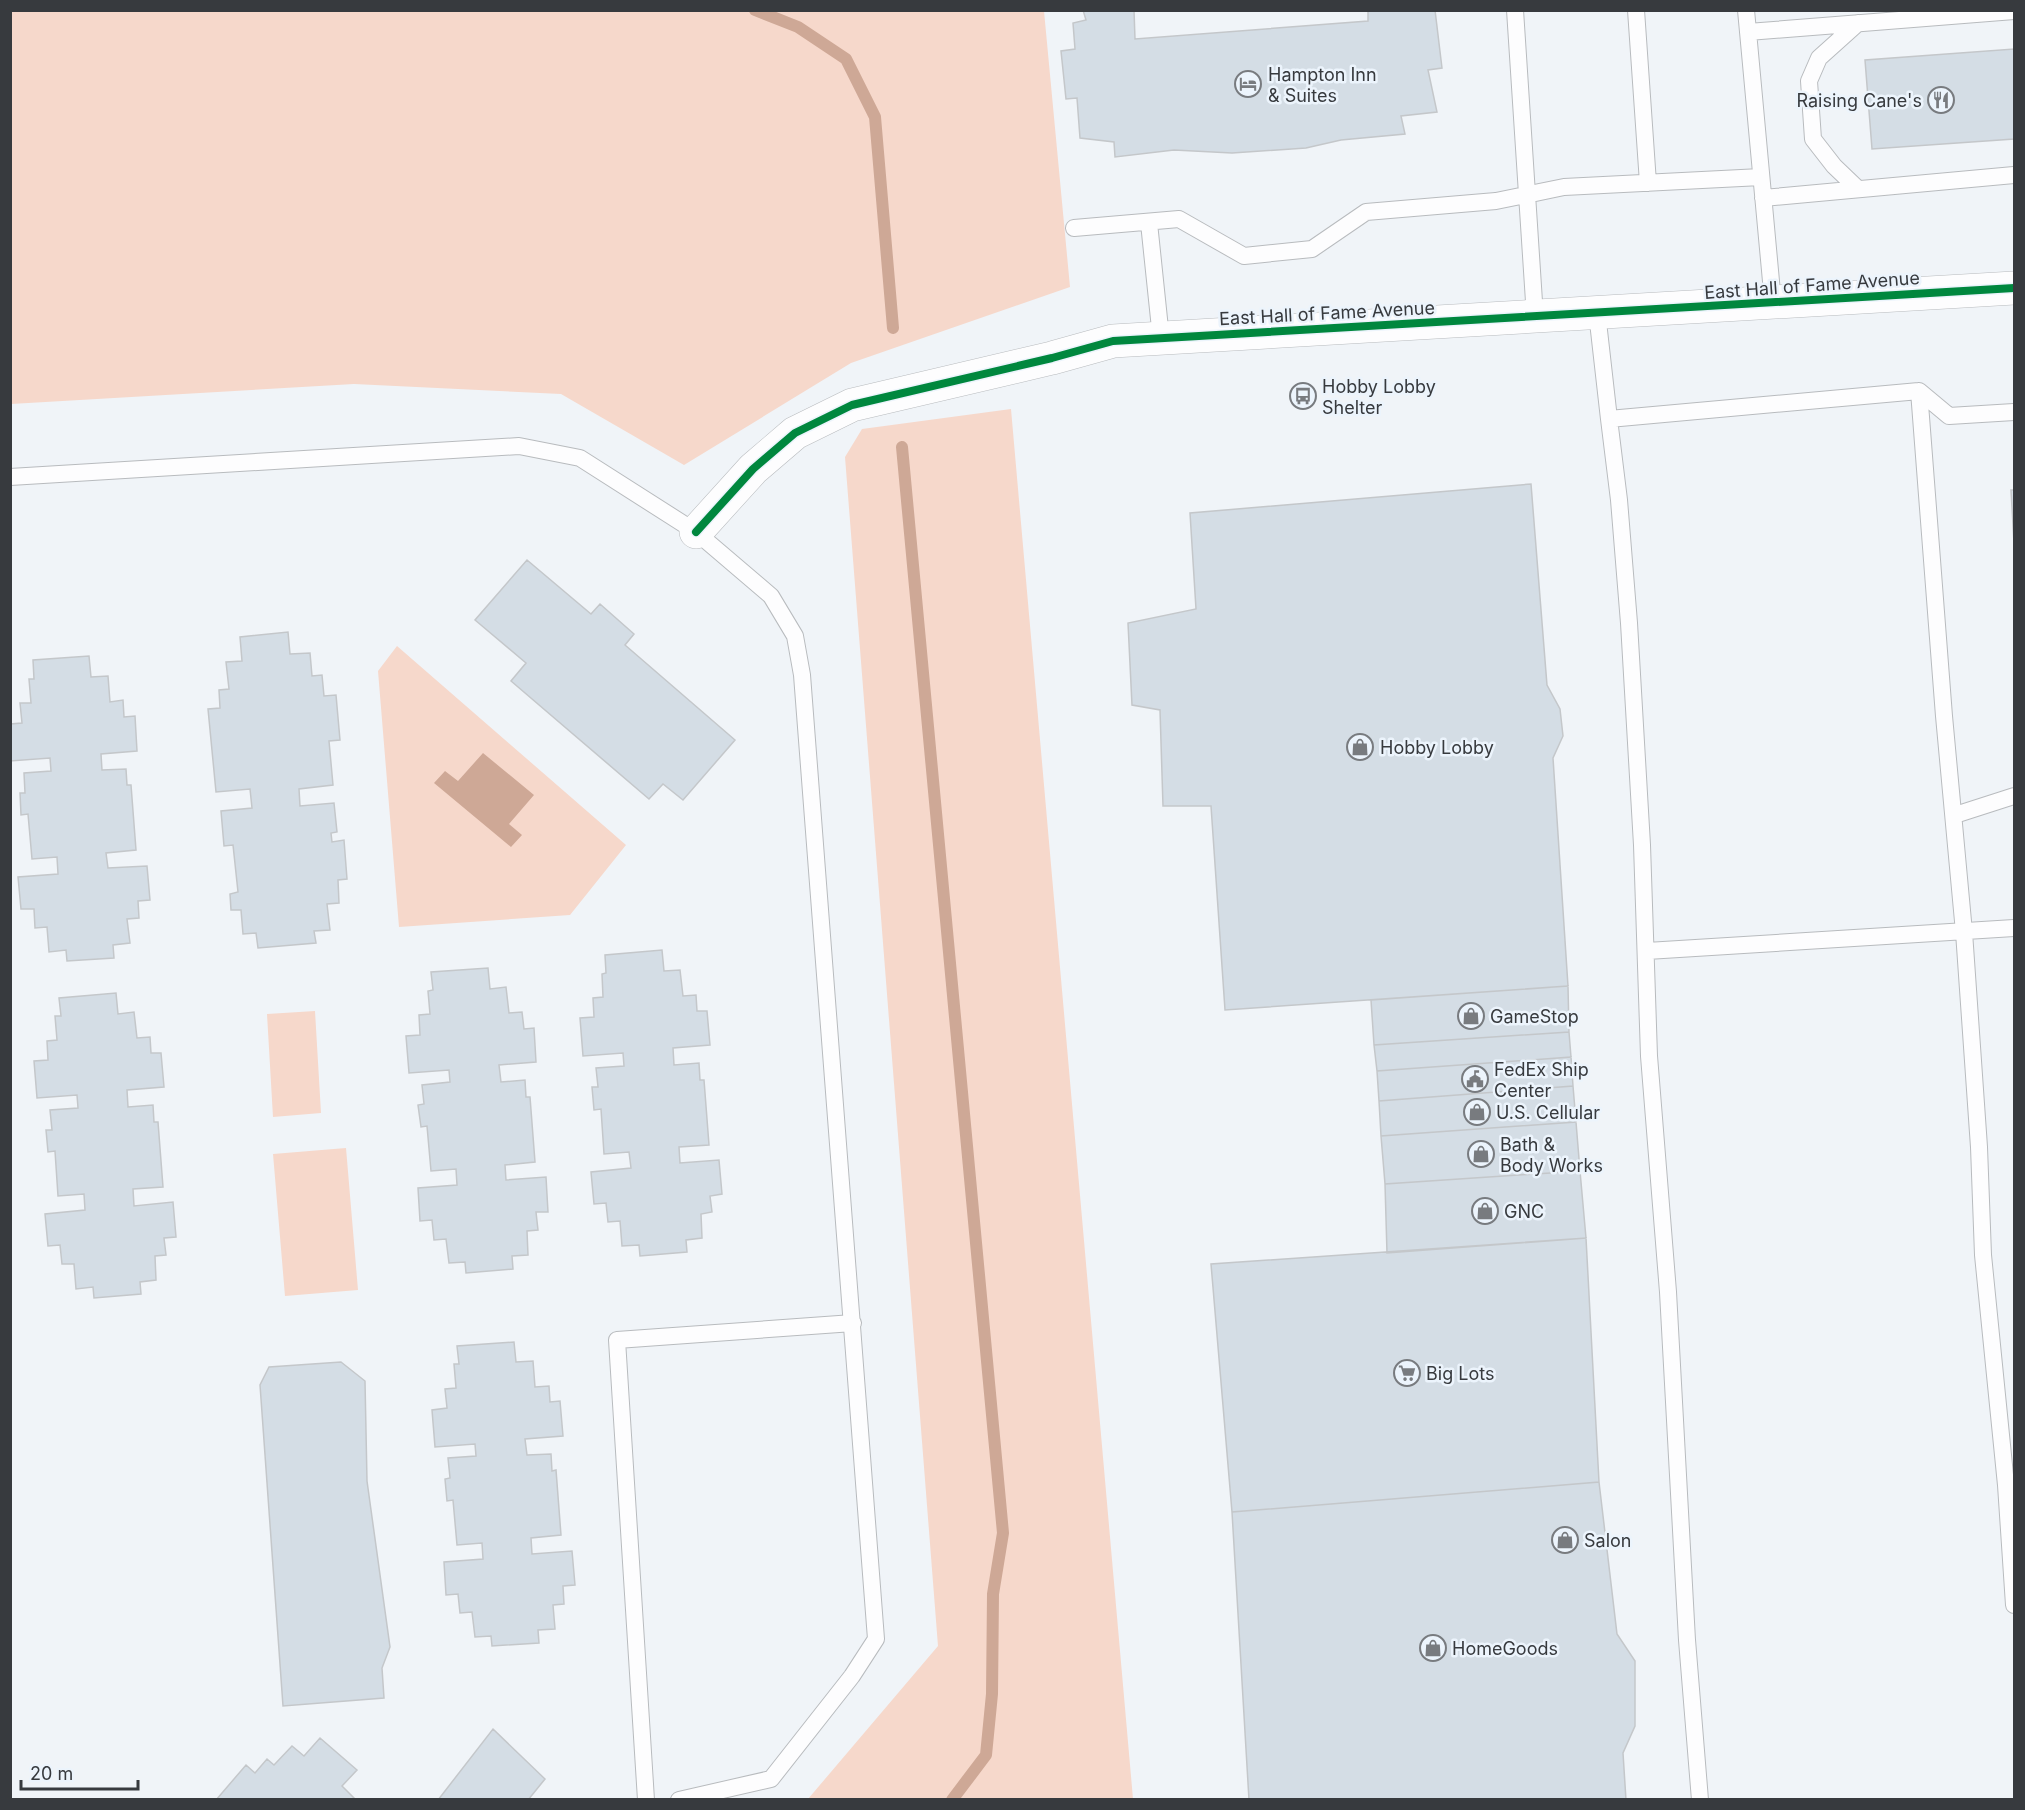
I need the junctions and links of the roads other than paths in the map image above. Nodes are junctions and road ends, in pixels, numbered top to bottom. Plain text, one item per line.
1 (1515, 10) edge
2 (1636, 10) edge
3 (1746, 10) edge
4 (2014, 11) edge
5 (1858, 23) junction
6 (1748, 32) junction
7 (2014, 176) edge
8 (1761, 177) junction
9 (1648, 183) junction
10 (1858, 189) junction
11 (1527, 194) junction
12 (1763, 198) junction
13 (1149, 223) junction
14 (1074, 228) dead end
15 (2014, 288) edge
16 (1773, 303) junction
17 (1597, 313) junction
18 (1535, 317) junction
19 (1161, 338) junction
20 (1918, 390) junction
21 (2014, 411) edge
22 (1609, 419) junction
23 (10, 477) edge
24 (696, 532) junction
25 (2014, 796) edge
26 (1955, 815) junction
27 (2014, 928) edge
28 (1964, 932) junction
29 (1647, 951) junction
30 (853, 1323) junction
31 (2014, 1605) edge
32 (646, 1800) edge
33 (679, 1800) edge
34 (1700, 1800) edge

1 - 11 lane
2 - 9 lane
3 - 6 lane
4 - 5 lane
5 - 6 lane
5 - 10 lane
6 - 8 lane
7 - 10 lane
8 - 9 lane
8 - 12 lane
9 - 11 lane
10 - 12 lane
11 - 13 lane
11 - 18 lane
12 - 16 lane
13 - 14 lane
13 - 19 lane
15 - 16 street, East Hall of Fame Avenue
16 - 17 street, East Hall of Fame Avenue
17 - 18 street, East Hall of Fame Avenue
17 - 22 lane
18 - 19 street, East Hall of Fame Avenue
19 - 24 street, East Hall of Fame Avenue
20 - 21 lane
20 - 22 lane
20 - 26 lane
22 - 29 lane
23 - 24 lane
24 - 30 lane
25 - 26 lane
26 - 28 lane
27 - 28 lane
28 - 29 lane
28 - 31 lane
29 - 34 lane
30 - 32 lane
30 - 33 lane

